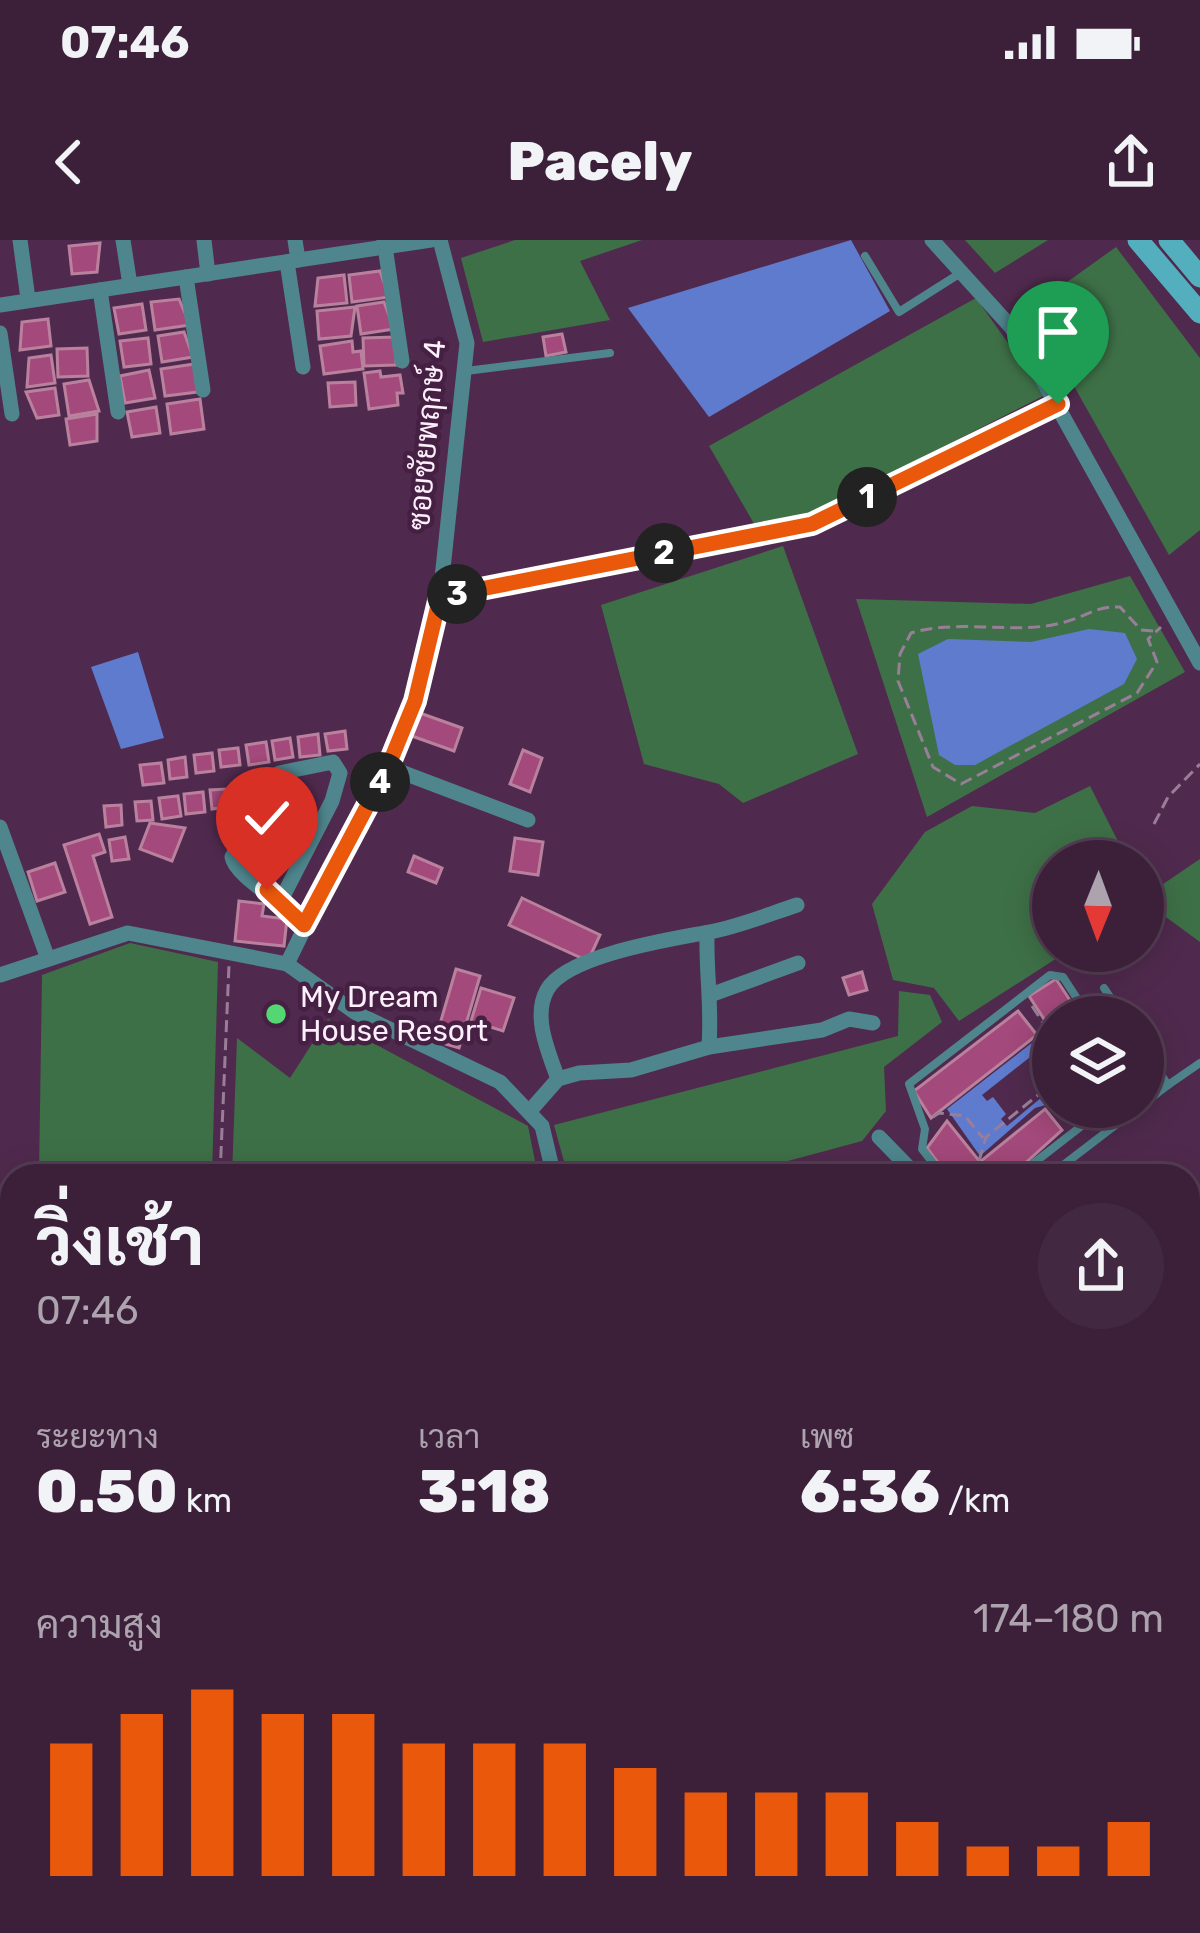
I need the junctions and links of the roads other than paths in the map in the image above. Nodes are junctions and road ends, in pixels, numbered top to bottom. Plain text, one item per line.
1 (20, 240) edge
2 (123, 240) edge
3 (204, 240) edge
4 (295, 240) edge
5 (430, 240) edge
6 (440, 240) edge
7 (932, 240) edge
8 (1138, 240) edge
9 (1169, 240) edge
10 (384, 243) edge
11 (865, 256) dead end
12 (292, 261) junction
13 (963, 272) junction
14 (208, 274) junction
15 (186, 277) junction
16 (1200, 277) edge
17 (130, 286) junction
18 (100, 290) junction
19 (28, 299) junction
20 (0, 305) edge
21 (1200, 314) edge
22 (0, 333) edge
23 (610, 353) dead end
24 (403, 361) dead end
25 (303, 367) dead end
26 (466, 371) junction
27 (203, 390) dead end
28 (118, 412) dead end
29 (12, 414) dead end
30 (1200, 663) edge
31 (388, 767) junction
32 (529, 820) dead end
33 (0, 827) edge
34 (5, 858) edge
35 (281, 900) junction
36 (797, 905) dead end
37 (304, 925) junction
38 (707, 933) junction
39 (48, 959) junction
40 (798, 962) dead end
41 (287, 964) junction
42 (0, 975) edge
43 (1104, 988) dead end
44 (713, 994) junction
45 (1074, 996) edge
46 (1109, 996) edge
47 (873, 1023) dead end
48 (709, 1046) junction
49 (1200, 1063) edge
50 (557, 1079) junction
51 (1164, 1079) edge
52 (1168, 1085) junction
53 (1164, 1088) edge
54 (529, 1112) junction
55 (1079, 1128) edge
56 (1112, 1128) edge
57 (879, 1137) dead end
58 (551, 1164) edge
59 (905, 1164) edge
60 (934, 1164) edge
61 (1032, 1164) edge
62 (1065, 1164) edge

1 - 19 street
2 - 17 street
3 - 14 street
4 - 12 street
5 - 10 street
6 - 26 street, ซอยชัยพฤกษ์ 4
7 - 13 street
8 - 21 main road
9 - 16 main road
10 - 12 street
10 - 24 street
11 - 13 lane
12 - 14 street
12 - 25 street
13 - 30 street
14 - 15 street
15 - 17 street
15 - 27 street
17 - 18 street
18 - 19 street
18 - 28 street
19 - 20 street
22 - 29 street
23 - 26 lane
26 - 31 street, ซอยชัยพฤกษ์ 4
31 - 32 street
31 - 37 street, ซอยชัยพฤกษ์ 4
33 - 34 street
34 - 39 street
35 - 35 street
35 - 37 street
36 - 38 street
37 - 41 street, ซอยชัยพฤกษ์ 4
38 - 44 street
38 - 50 street
39 - 41 street
39 - 42 street
40 - 44 street
41 - 54 street
43 - 46 lane
44 - 48 street
45 - 60 lane
47 - 48 street
48 - 50 street
49 - 52 lane
50 - 54 street
51 - 52 lane
52 - 53 lane
54 - 58 street
55 - 61 lane
56 - 62 lane
57 - 59 street

